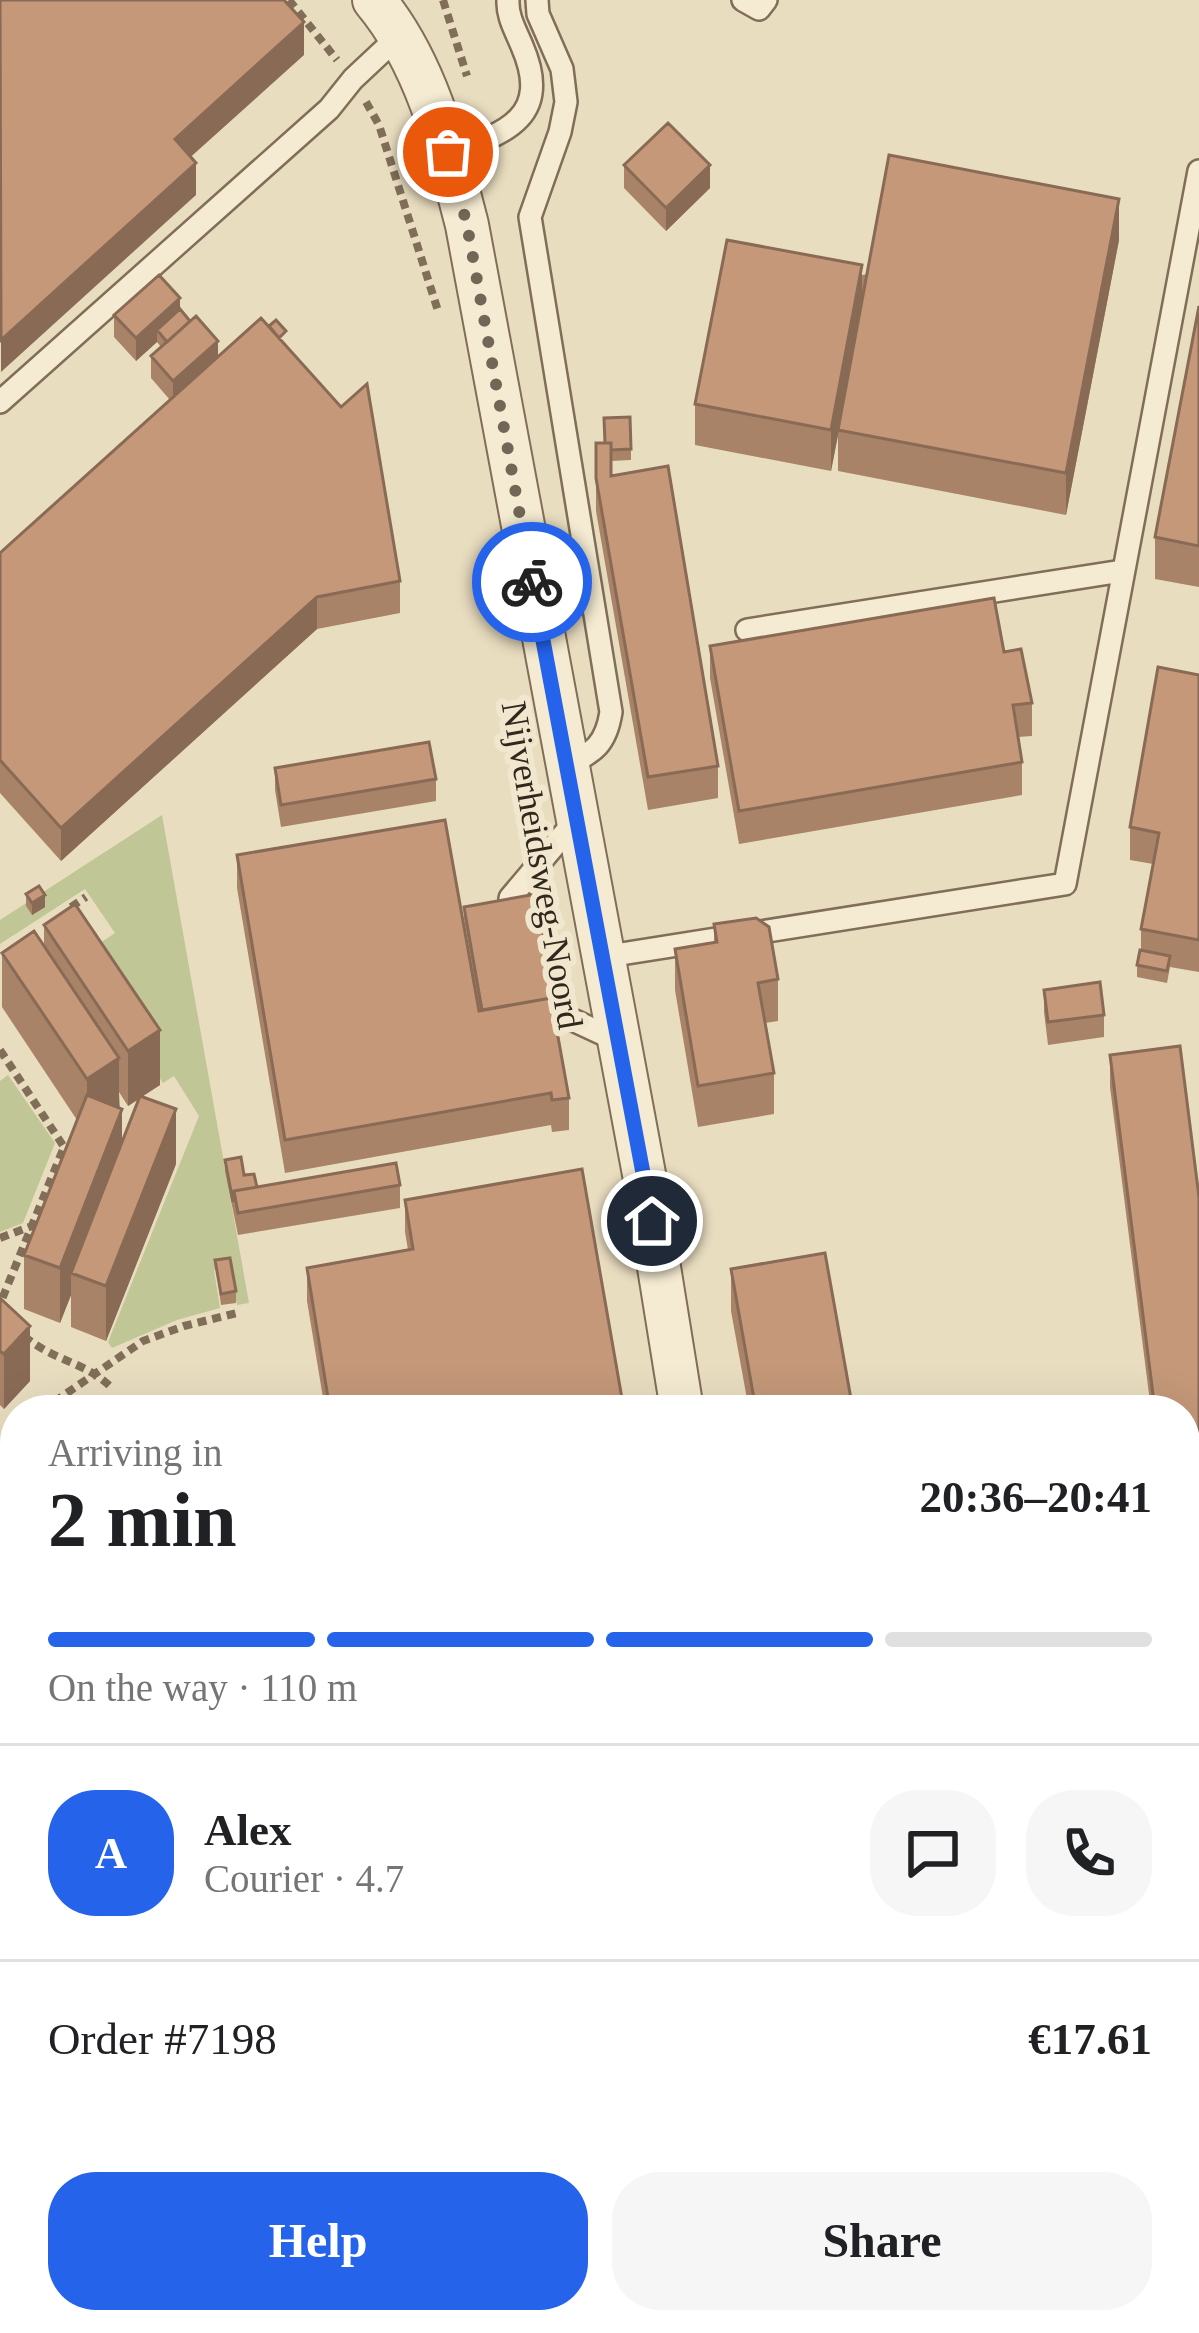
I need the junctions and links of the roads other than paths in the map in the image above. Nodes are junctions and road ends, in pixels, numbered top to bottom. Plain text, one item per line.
1 (374, 0) edge
2 (508, 0) edge
3 (537, 0) edge
4 (743, 0) edge
5 (766, 0) edge
6 (402, 33) junction
7 (448, 152) junction
8 (1199, 171) edge
9 (0, 402) edge
10 (1122, 571) junction
11 (747, 630) dead end
12 (565, 765) junction
13 (575, 821) junction
14 (602, 958) junction
15 (618, 1041) junction
16 (679, 1395) edge

1 - 6 street, Nijverheidsweg-Noord
2 - 7 lane
3 - 12 lane
4 - 5 lane
6 - 7 street, Nijverheidsweg-Noord
6 - 9 lane
7 - 12 street, Nijverheidsweg-Noord
8 - 10 lane
10 - 11 lane
10 - 14 lane
12 - 13 street, Nijverheidsweg-Noord
13 - 14 street, Nijverheidsweg-Noord
13 - 15 lane
14 - 15 street, Nijverheidsweg-Noord
15 - 16 street, Nijverheidsweg-Noord

